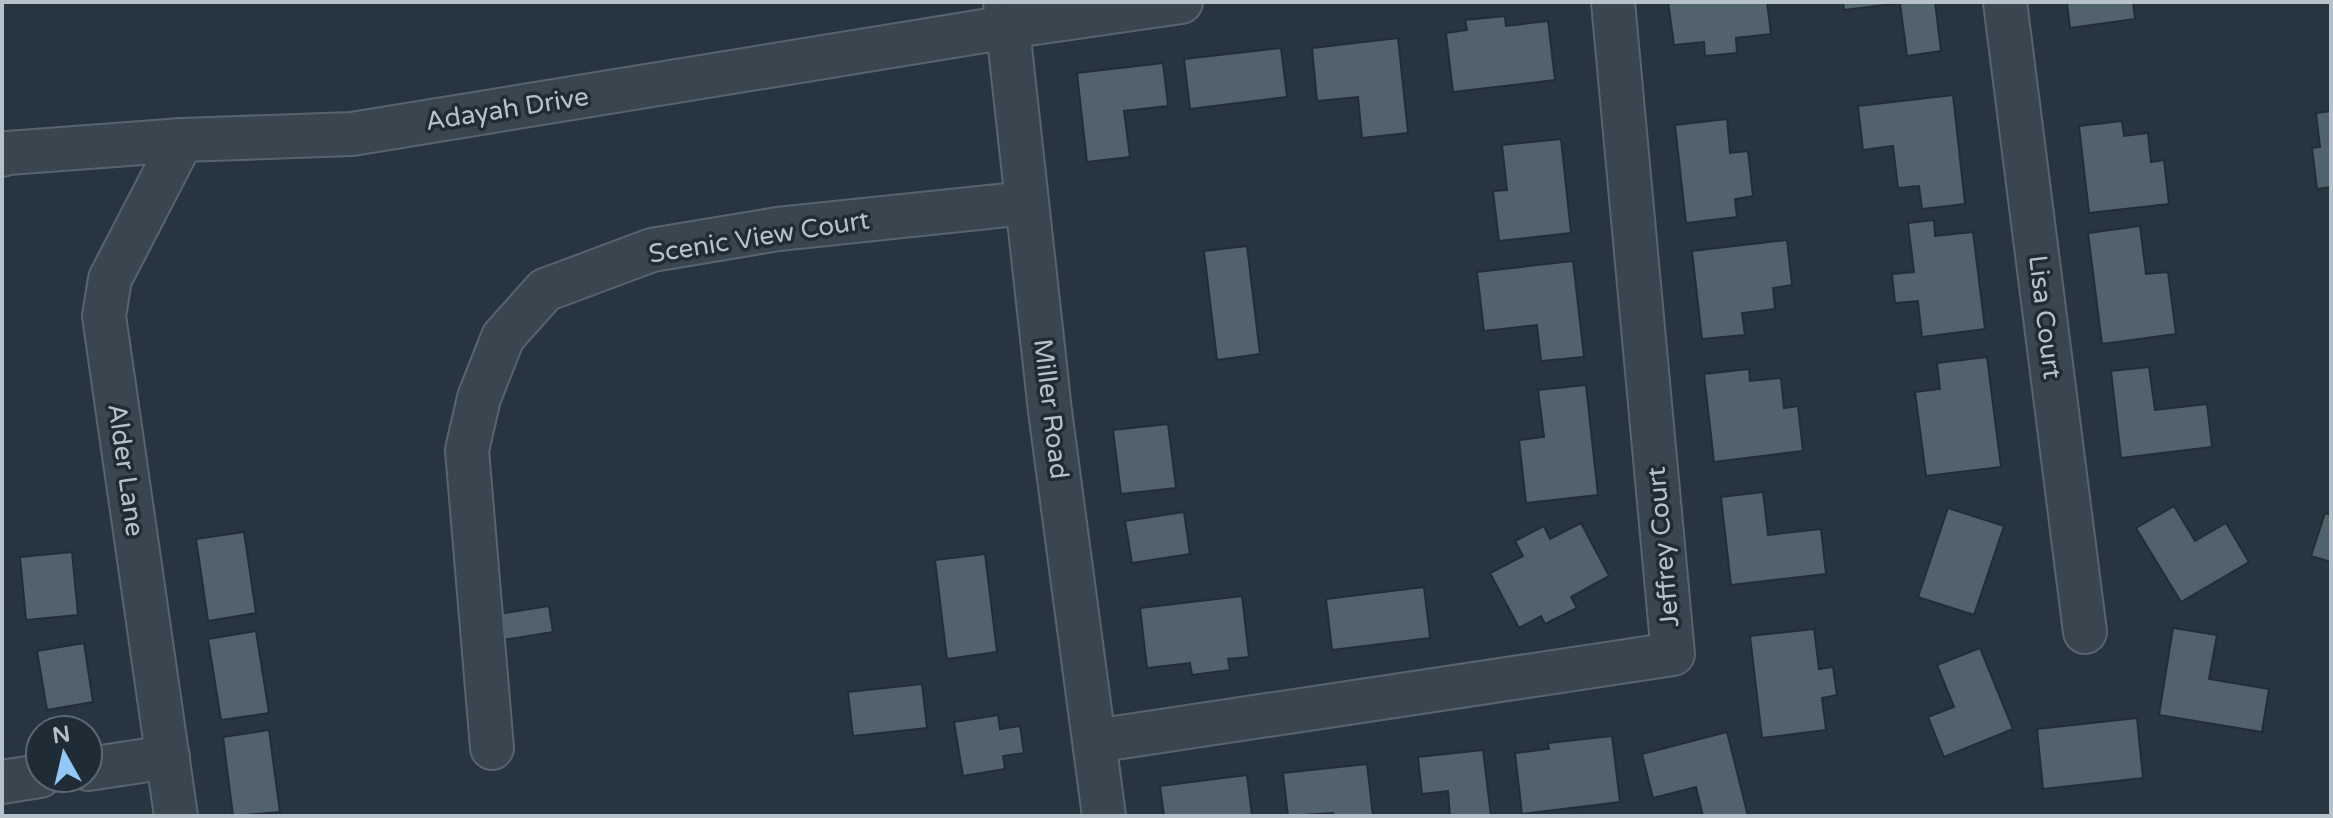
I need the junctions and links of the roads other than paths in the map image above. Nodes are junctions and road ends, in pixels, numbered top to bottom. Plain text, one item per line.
1 (1181, 2) edge
2 (1613, 2) edge
3 (2005, 2) edge
4 (1007, 14) edge
5 (182, 140) junction
6 (2, 155) edge
7 (1027, 203) junction
8 (2085, 632) dead end
9 (1095, 741) junction
10 (492, 748) dead end
11 (168, 757) junction
12 (104, 767) edge
13 (24, 779) edge
14 (2, 782) edge
15 (176, 816) edge
16 (1104, 816) edge

1 - 4 street, Adayah Drive
2 - 9 street, Jeffrey Court
3 - 8 street, Lisa Court
4 - 5 street, Adayah Drive
4 - 7 street, Miller Road
5 - 6 street, Adayah Drive
5 - 11 street, Alder Lane
7 - 9 street, Miller Road
7 - 10 street, Scenic View Court
9 - 16 street, Miller Road
11 - 12 street
11 - 15 street, Alder Lane
13 - 14 street

